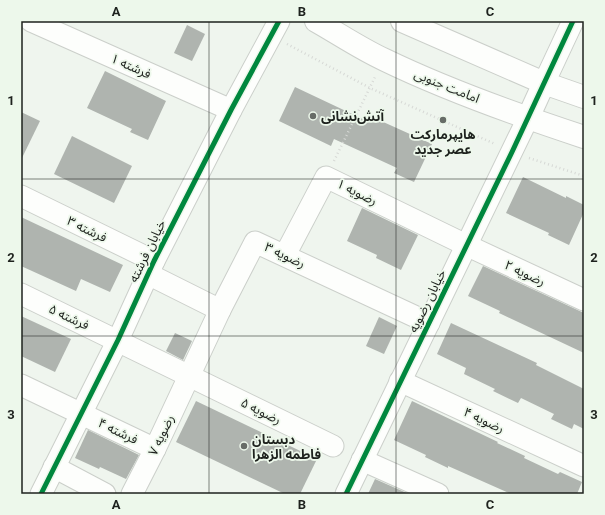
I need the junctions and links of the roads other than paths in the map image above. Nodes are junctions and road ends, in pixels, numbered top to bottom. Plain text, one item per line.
1 (31, 21) edge
2 (316, 21) edge
3 (402, 21) edge
4 (573, 21) edge
5 (275, 28) edge
6 (544, 82) junction
7 (584, 97) edge
8 (230, 110) junction
9 (528, 118) junction
10 (584, 137) edge
11 (21, 196) edge
12 (466, 245) junction
13 (285, 255) junction
14 (151, 267) junction
15 (21, 294) edge
16 (584, 300) edge
17 (220, 310) junction
18 (429, 322) junction
19 (118, 340) junction
20 (188, 376) junction
21 (400, 381) junction
22 (21, 385) edge
23 (81, 413) junction
24 (333, 446) dead end
25 (155, 449) junction
26 (362, 460) junction
27 (576, 462) edge
28 (54, 467) junction
29 (41, 494) edge
30 (105, 494) edge
31 (132, 494) edge
32 (346, 494) edge
33 (438, 494) edge

1 - 8 street, فرشته ۱
2 - 9 main road, امامت جنوبی
3 - 6 main road
4 - 6 street
5 - 8 street, خیابان فرشته
6 - 7 main road
6 - 9 main road
8 - 14 street, خیابان فرشته
9 - 10 main road, امامت جنوبی
9 - 12 street, خیابان رضویه
11 - 14 street, فرشته ۳
12 - 13 street, رضویه ۱
12 - 16 street, رضویه ۲
12 - 18 street, خیابان رضویه
13 - 17 street, رضویه ۳
13 - 18 street, رضویه ۳
14 - 17 street, فرشته ۳
14 - 19 street, خیابان فرشته
15 - 19 street, فرشته ۵
17 - 20 street, رضویه ۳
18 - 21 street, خیابان رضویه
19 - 20 street, فرشته ۵
19 - 23 street, خیابان فرشته
20 - 24 street, رضویه ۵
20 - 25 street, رضویه ۷
21 - 26 street, خیابان رضویه
21 - 27 street, رضویه ۴
22 - 23 street, فرشته ۴
23 - 25 street, فرشته ۴
23 - 28 street, خیابان فرشته
25 - 31 street, رضویه ۷
26 - 32 street, خیابان رضویه
26 - 33 street
28 - 29 street, خیابان فرشته
28 - 30 street

